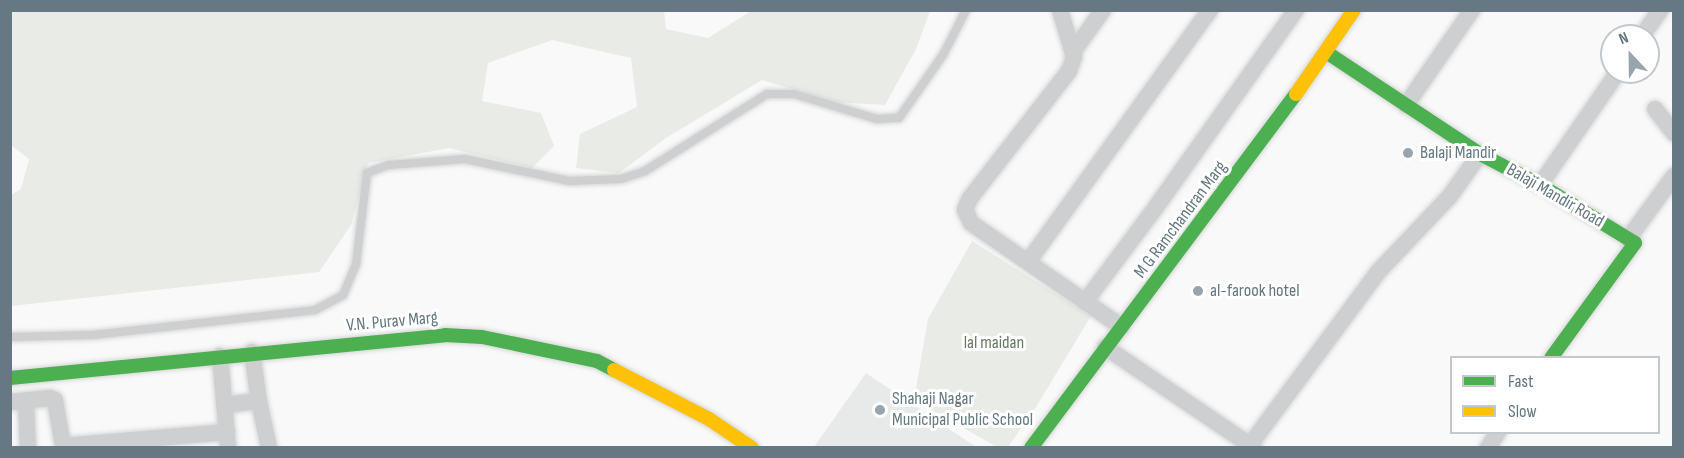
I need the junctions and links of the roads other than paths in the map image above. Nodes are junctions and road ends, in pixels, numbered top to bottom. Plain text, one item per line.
1 (966, 10) edge
2 (1060, 10) edge
3 (1103, 10) edge
4 (1210, 10) edge
5 (1296, 10) edge
6 (1354, 10) edge
7 (1472, 10) edge
8 (1660, 10) edge
9 (1650, 24) edge
10 (1073, 52) junction
11 (1326, 52) junction
12 (1609, 84) edge
13 (1406, 105) junction
14 (1655, 108) dead end
15 (1674, 133) edge
16 (1480, 154) junction
17 (1674, 176) edge
18 (1540, 185) junction
19 (1628, 239) junction
20 (1028, 262) junction
21 (1085, 302) junction
22 (1122, 327) junction
23 (10, 337) edge
24 (1105, 347) junction
25 (252, 352) junction
26 (220, 356) junction
27 (1552, 356) edge
28 (10, 378) edge
29 (259, 401) junction
30 (18, 402) edge
31 (225, 405) junction
32 (1497, 434) edge
33 (227, 440) edge
34 (63, 446) edge
35 (1252, 446) edge
36 (28, 447) edge
37 (269, 447) edge
38 (752, 447) edge
39 (1031, 447) edge
40 (1488, 447) edge

1 - 23 lane
2 - 10 street
3 - 10 street
4 - 20 street
5 - 21 street
6 - 11 street, M G Ramchandran Marg
7 - 13 street
8 - 9 street
10 - 20 street
11 - 13 street, Balaji Mandir Road
11 - 22 street, M G Ramchandran Marg
12 - 18 street
13 - 16 street, Balaji Mandir Road
14 - 15 street
16 - 18 street, Balaji Mandir Road
16 - 35 street
17 - 19 street
18 - 19 street, Balaji Mandir Road
19 - 27 street
20 - 21 street
21 - 22 street
22 - 24 street, M G Ramchandran Marg
24 - 35 street
24 - 39 street, M G Ramchandran Marg
25 - 26 street, V.N. Purav Marg
25 - 29 street
25 - 38 street, V.N. Purav Marg
26 - 28 street, V.N. Purav Marg
26 - 31 street
29 - 31 street
29 - 37 street
30 - 34 street
30 - 36 street
31 - 33 street
32 - 40 street
33 - 34 street

